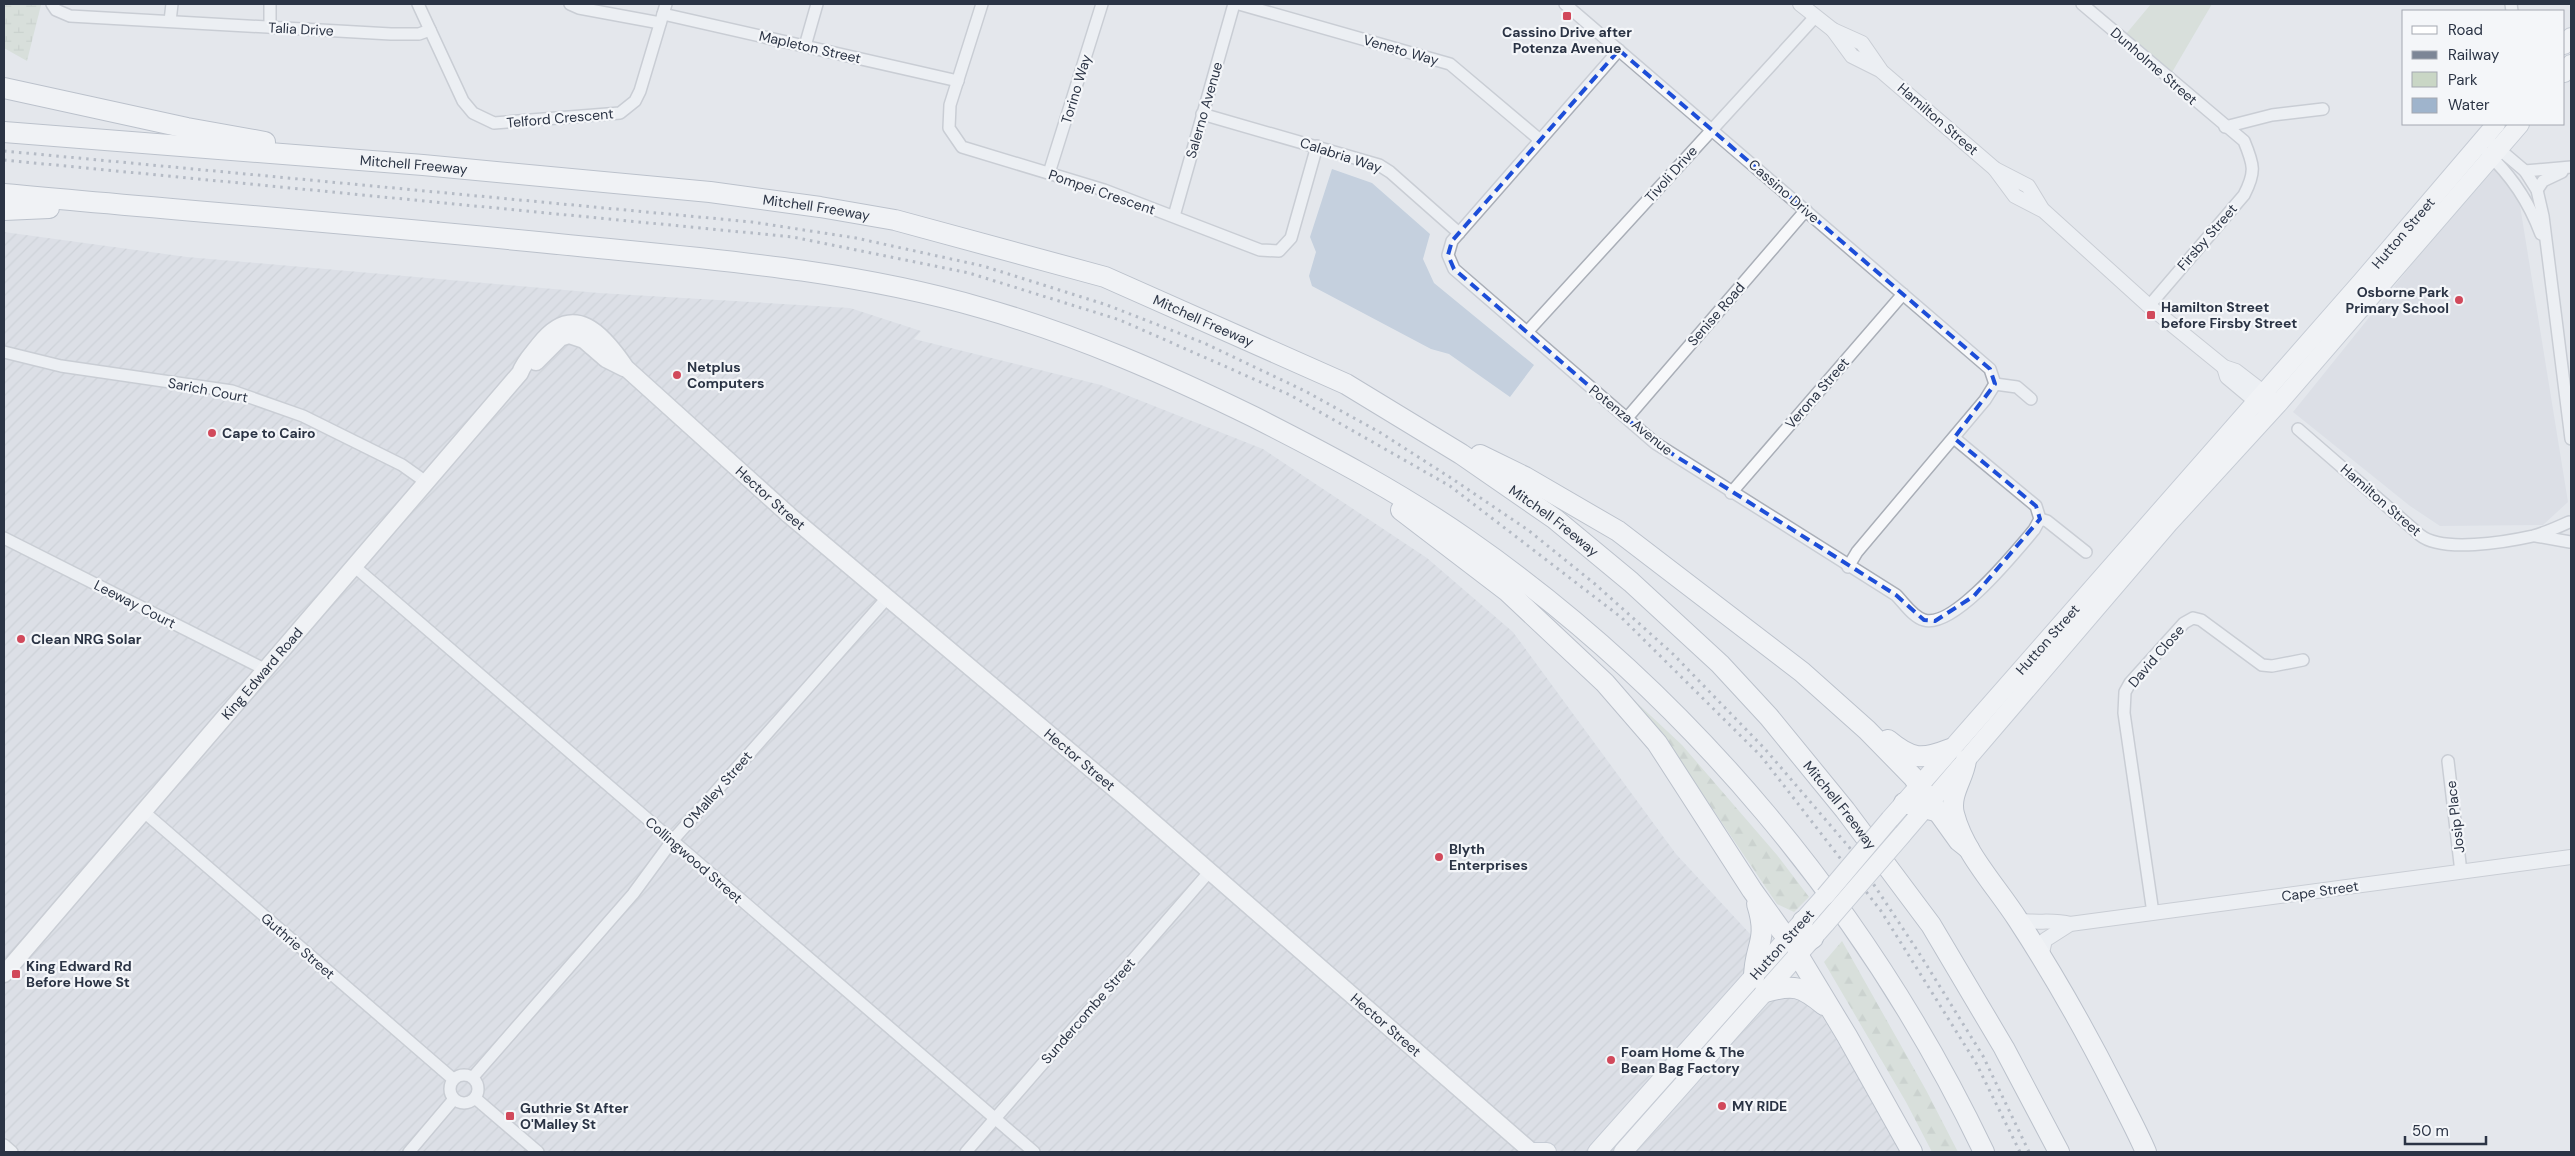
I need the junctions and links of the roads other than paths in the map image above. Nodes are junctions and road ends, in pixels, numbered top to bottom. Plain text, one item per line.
1 (52, 4) edge
2 (172, 4) edge
3 (270, 4) edge
4 (418, 4) edge
5 (570, 4) edge
6 (816, 4) edge
7 (982, 4) edge
8 (1102, 4) edge
9 (1234, 4) edge
10 (1239, 4) edge
11 (1565, 4) edge
12 (1800, 4) edge
13 (2082, 4) edge
14 (663, 14) edge
15 (1815, 17) junction
16 (170, 21) junction
17 (270, 27) junction
18 (430, 30) junction
19 (805, 46) junction
20 (1619, 50) junction
21 (958, 80) junction
22 (4, 88) edge
23 (2323, 109) dead end
24 (1202, 114) junction
25 (2519, 125) edge
26 (2225, 127) junction
27 (1712, 129) junction
28 (4, 132) edge
29 (2486, 135) edge
30 (1540, 140) junction
31 (1317, 146) junction
32 (2495, 153) junction
33 (2253, 163) joint
34 (395, 164) junction
35 (2571, 168) edge
36 (2526, 171) junction
37 (1049, 173) junction
38 (2537, 190) junction
39 (4, 194) edge
40 (123, 204) junction
41 (4, 210) edge
42 (1806, 210) junction
43 (1174, 216) junction
44 (1459, 233) junction
45 (2546, 247) junction
46 (1902, 294) junction
47 (2149, 306) junction
48 (569, 329) joint
49 (1527, 332) junction
50 (4, 352) edge
51 (1995, 384) junction
52 (2260, 397) junction
53 (2030, 399) dead end
54 (2274, 409) junction
55 (1626, 418) junction
56 (1408, 421) junction
57 (2298, 429) dead end
58 (1954, 438) junction
59 (2571, 439) edge
60 (1332, 457) junction
61 (426, 482) junction
62 (1731, 493) junction
63 (2040, 519) junction
64 (2570, 521) edge
65 (2535, 536) junction
66 (4, 538) edge
67 (2571, 543) edge
68 (2086, 552) dead end
69 (355, 567) junction
70 (1848, 567) junction
71 (887, 598) junction
72 (2303, 660) dead end
73 (266, 670) junction
74 (1867, 730) junction
75 (1958, 754) junction
76 (2448, 761) dead end
77 (1922, 805) junction
78 (143, 811) junction
79 (672, 841) junction
80 (1969, 849) junction
81 (2571, 857) edge
82 (1210, 871) junction
83 (2461, 872) junction
84 (1752, 890) junction
85 (2153, 913) junction
86 (1809, 914) joint
87 (2018, 920) junction
88 (2070, 924) junction
89 (1795, 946) junction
90 (2041, 957) junction
91 (4, 974) edge
92 (1759, 985) junction
93 (1833, 1013) junction
94 (473, 1077) junction
95 (453, 1079) junction
96 (475, 1098) junction
97 (454, 1099) junction
98 (995, 1119) junction
99 (4, 1145) edge
100 (1626, 1150) edge
101 (12, 1152) edge
102 (409, 1152) edge
103 (538, 1152) edge
104 (966, 1152) edge
105 (1034, 1152) edge
106 (1532, 1152) edge
107 (1548, 1152) edge
108 (1597, 1152) edge
109 (1912, 1152) edge
110 (1984, 1152) edge
111 (2059, 1152) edge
112 (2146, 1152) edge

1 - 16 street, Talia Drive
2 - 16 street
3 - 17 street
4 - 18 street, Telford Crescent
5 - 14 street, Mapleton Street
6 - 19 street
7 - 21 street, Pompei Crescent
8 - 37 street, Torino Way
9 - 24 street, Salerno Avenue
10 - 30 street, Veneto Way
11 - 20 street, Cassino Drive
12 - 15 street, Hamilton Street
13 - 26 street, Dunholme Street
14 - 18 street, Telford Crescent
14 - 19 street, Mapleton Street
15 - 27 street, Tivoli Drive
15 - 47 street, Hamilton Street
16 - 17 street, Talia Drive
17 - 18 street, Talia Drive
19 - 21 street, Mapleton Street
20 - 27 street, Cassino Drive
20 - 30 street, Potenza Avenue
21 - 37 street, Pompei Crescent
22 - 34 highway
23 - 26 street
24 - 31 street, Calabria Way
24 - 43 street, Salerno Avenue
25 - 32 main road, Hutton Street
26 - 33 street, Dunholme Street
27 - 42 street, Cassino Drive
27 - 49 street, Tivoli Drive
28 - 34 highway, Mitchell Freeway
29 - 32 street
29 - 52 main road, Hutton Street
30 - 44 street, Potenza Avenue
31 - 43 street, Pompei Crescent
31 - 44 street, Calabria Way
32 - 36 street
32 - 45 street
32 - 54 main road, Hutton Street
33 - 47 street, Firsby Street
34 - 56 highway, Mitchell Freeway
35 - 36 street
35 - 38 street
36 - 38 street
37 - 43 street, Pompei Crescent
38 - 45 street
39 - 40 highway
40 - 41 highway
40 - 60 highway
42 - 46 street, Cassino Drive
42 - 55 street, Senise Road
44 - 49 street, Potenza Avenue
45 - 59 street
46 - 51 street, Cassino Drive
46 - 62 street, Verona Street
47 - 52 street, Hamilton Street
48 - 61 main road, King Edward Road
48 - 71 main road, Hector Street
49 - 55 street, Potenza Avenue
50 - 61 street, Sarich Court
51 - 53 street
51 - 58 street
52 - 54 street, Hamilton Street
52 - 75 main road, Hutton Street
54 - 75 main road, Hutton Street
55 - 62 street, Potenza Avenue
56 - 74 highway
56 - 111 highway, Mitchell Freeway
57 - 65 street, Hamilton Street
58 - 63 street
58 - 70 street
60 - 84 highway
60 - 110 highway
61 - 69 main road, King Edward Road
62 - 70 street, Potenza Avenue
63 - 68 street
63 - 70 street, Potenza Avenue
64 - 65 street, Hamilton Street
64 - 67 street
65 - 67 street, Hamilton Street
66 - 73 street, Leeway Court
69 - 73 main road, King Edward Road
69 - 79 street, Collingwood Street
71 - 79 street, O'Malley Street
71 - 82 main road, Hector Street
72 - 85 street, David Close
73 - 78 main road, King Edward Road
74 - 75 highway
74 - 77 highway
75 - 77 main road, Hutton Street
75 - 80 highway
76 - 83 street, Josip Place
77 - 80 highway
77 - 86 main road, Hutton Street, bridge
77 - 89 main road, Hutton Street, bridge
78 - 91 main road, King Edward Road
78 - 95 street, Guthrie Street
79 - 94 street, O'Malley Street
79 - 98 street, Collingwood Street
80 - 87 highway
81 - 83 street, Cape Street
82 - 98 street, Sundercombe Street
82 - 106 main road, Hector Street
83 - 85 street, Cape Street
84 - 89 highway
84 - 92 highway
85 - 88 street, Cape Street
86 - 89 highway
87 - 88 street, Cape Street
87 - 90 highway
88 - 90 street, Cape Street
89 - 92 main road, Hutton Street
89 - 93 highway
90 - 112 highway
92 - 93 highway
92 - 100 main road, Hutton Street
92 - 108 main road, Hutton Street
93 - 109 highway
94 - 95 street
94 - 96 street
95 - 97 street
96 - 97 street
96 - 103 street
97 - 102 street
98 - 104 street, Sundercombe Street
98 - 105 street, Collingwood Street
99 - 101 street
106 - 107 main road

